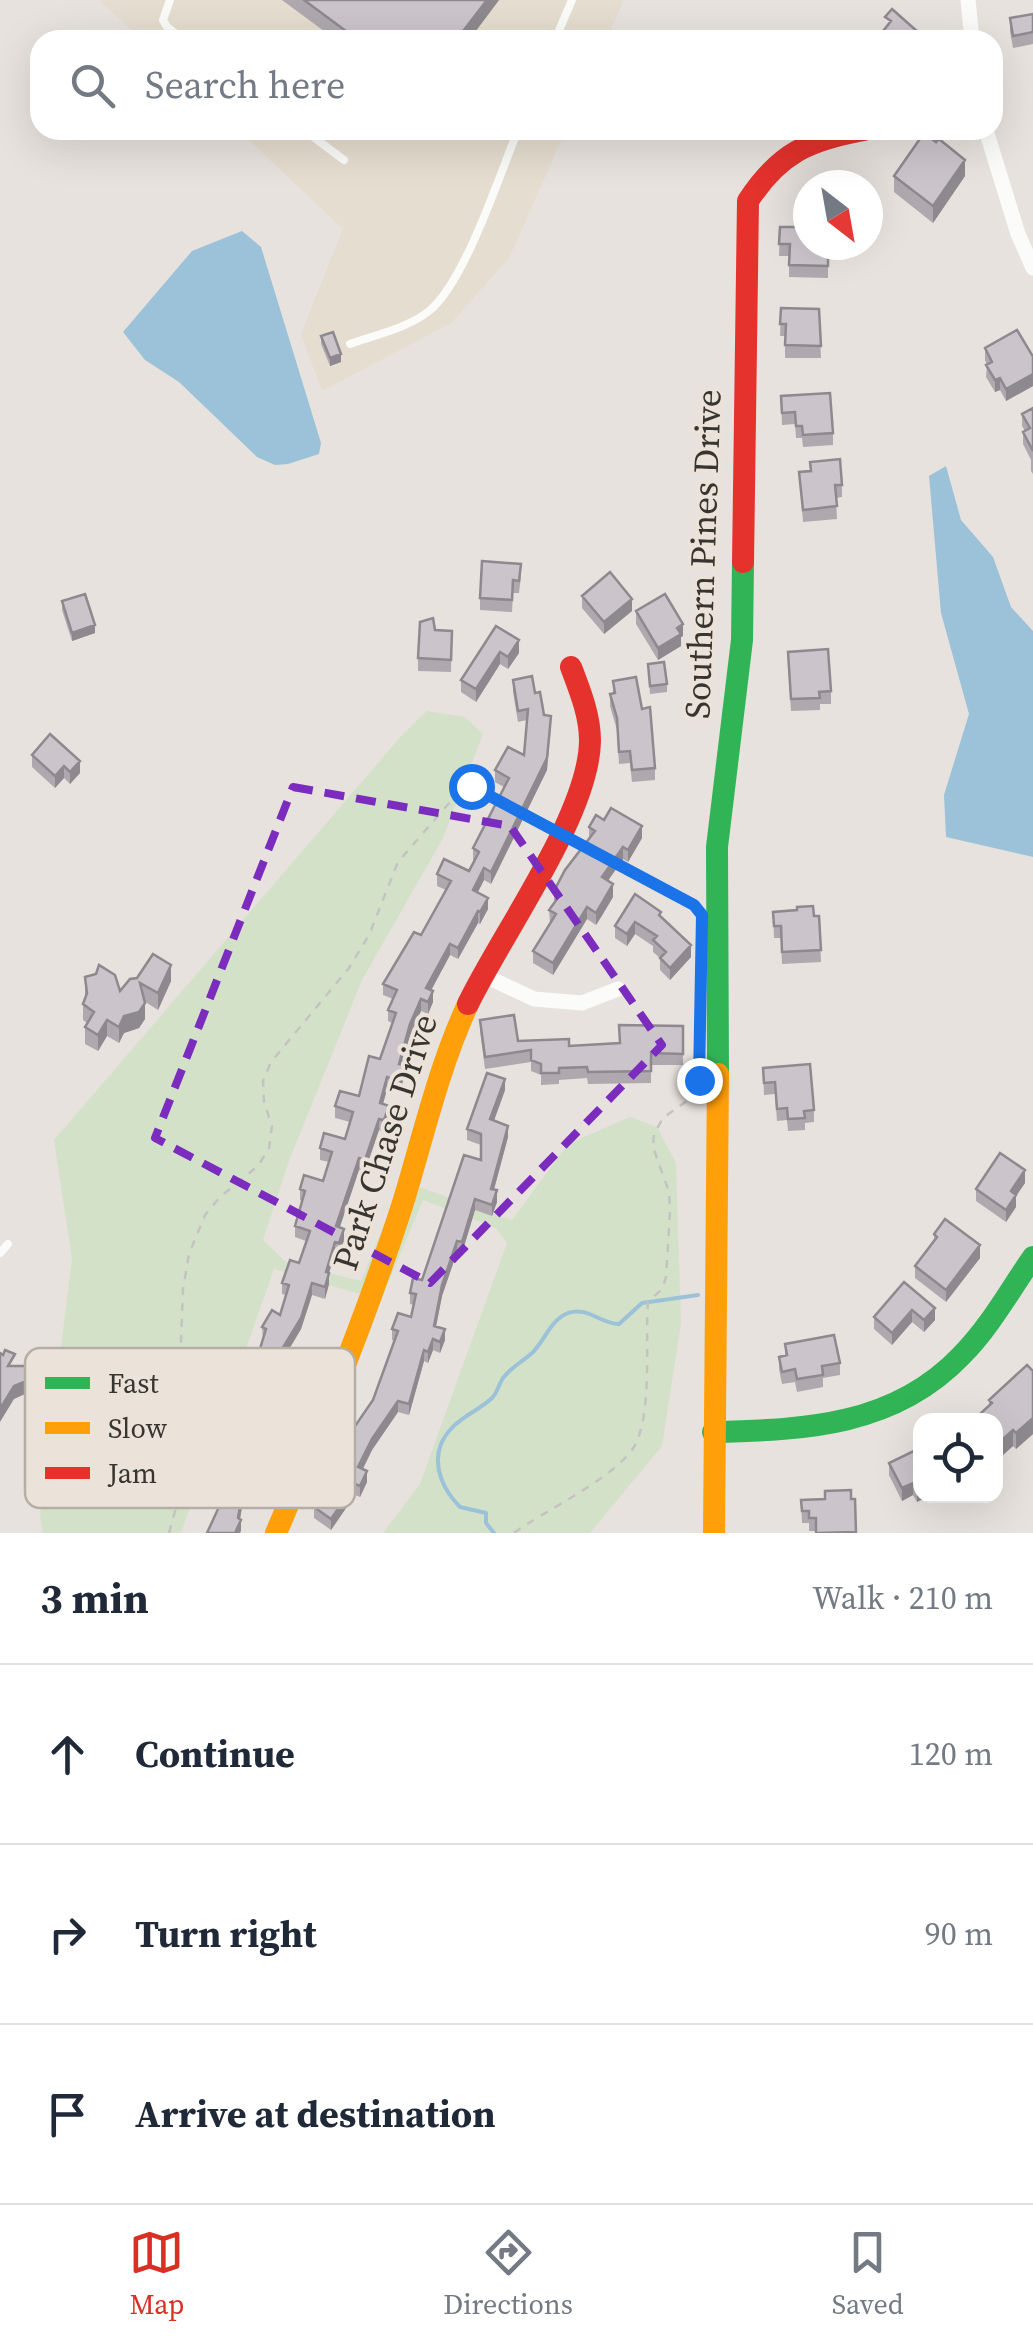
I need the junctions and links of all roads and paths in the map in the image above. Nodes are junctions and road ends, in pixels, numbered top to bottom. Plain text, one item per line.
1 (170, 0) edge
2 (572, 0) edge
3 (968, 0) edge
4 (171, 30) edge
5 (559, 30) edge
6 (971, 30) edge
7 (317, 140) edge
8 (514, 140) edge
9 (817, 140) edge
10 (989, 140) edge
11 (344, 160) dead end
12 (1033, 268) edge
13 (350, 344) dead end
14 (572, 668) dead end
15 (558, 834) junction
16 (609, 860) edge
17 (702, 915) dead end
18 (482, 975) junction
19 (618, 989) dead end
20 (699, 1080) dead end
21 (8, 1244) dead end
22 (0, 1254) edge
23 (1033, 1258) edge
24 (181, 1348) edge
25 (352, 1348) edge
26 (712, 1432) junction
27 (175, 1508) edge
28 (287, 1508) edge
29 (170, 1533) edge
30 (276, 1533) edge
31 (514, 1533) edge
32 (714, 1533) edge

1 - 4 lane
2 - 5 lane
3 - 6 street
7 - 11 lane
8 - 13 lane
9 - 26 street, Southern Pines Drive
10 - 12 street
14 - 15 street, Park Chase Drive
15 - 18 street, Park Chase Drive
15 - 24 path
16 - 17 path
18 - 19 street
18 - 25 street, Park Chase Drive
20 - 31 path
21 - 22 lane
23 - 26 street
26 - 32 street, Southern Pines Drive
27 - 29 path
28 - 30 street, Park Chase Drive

